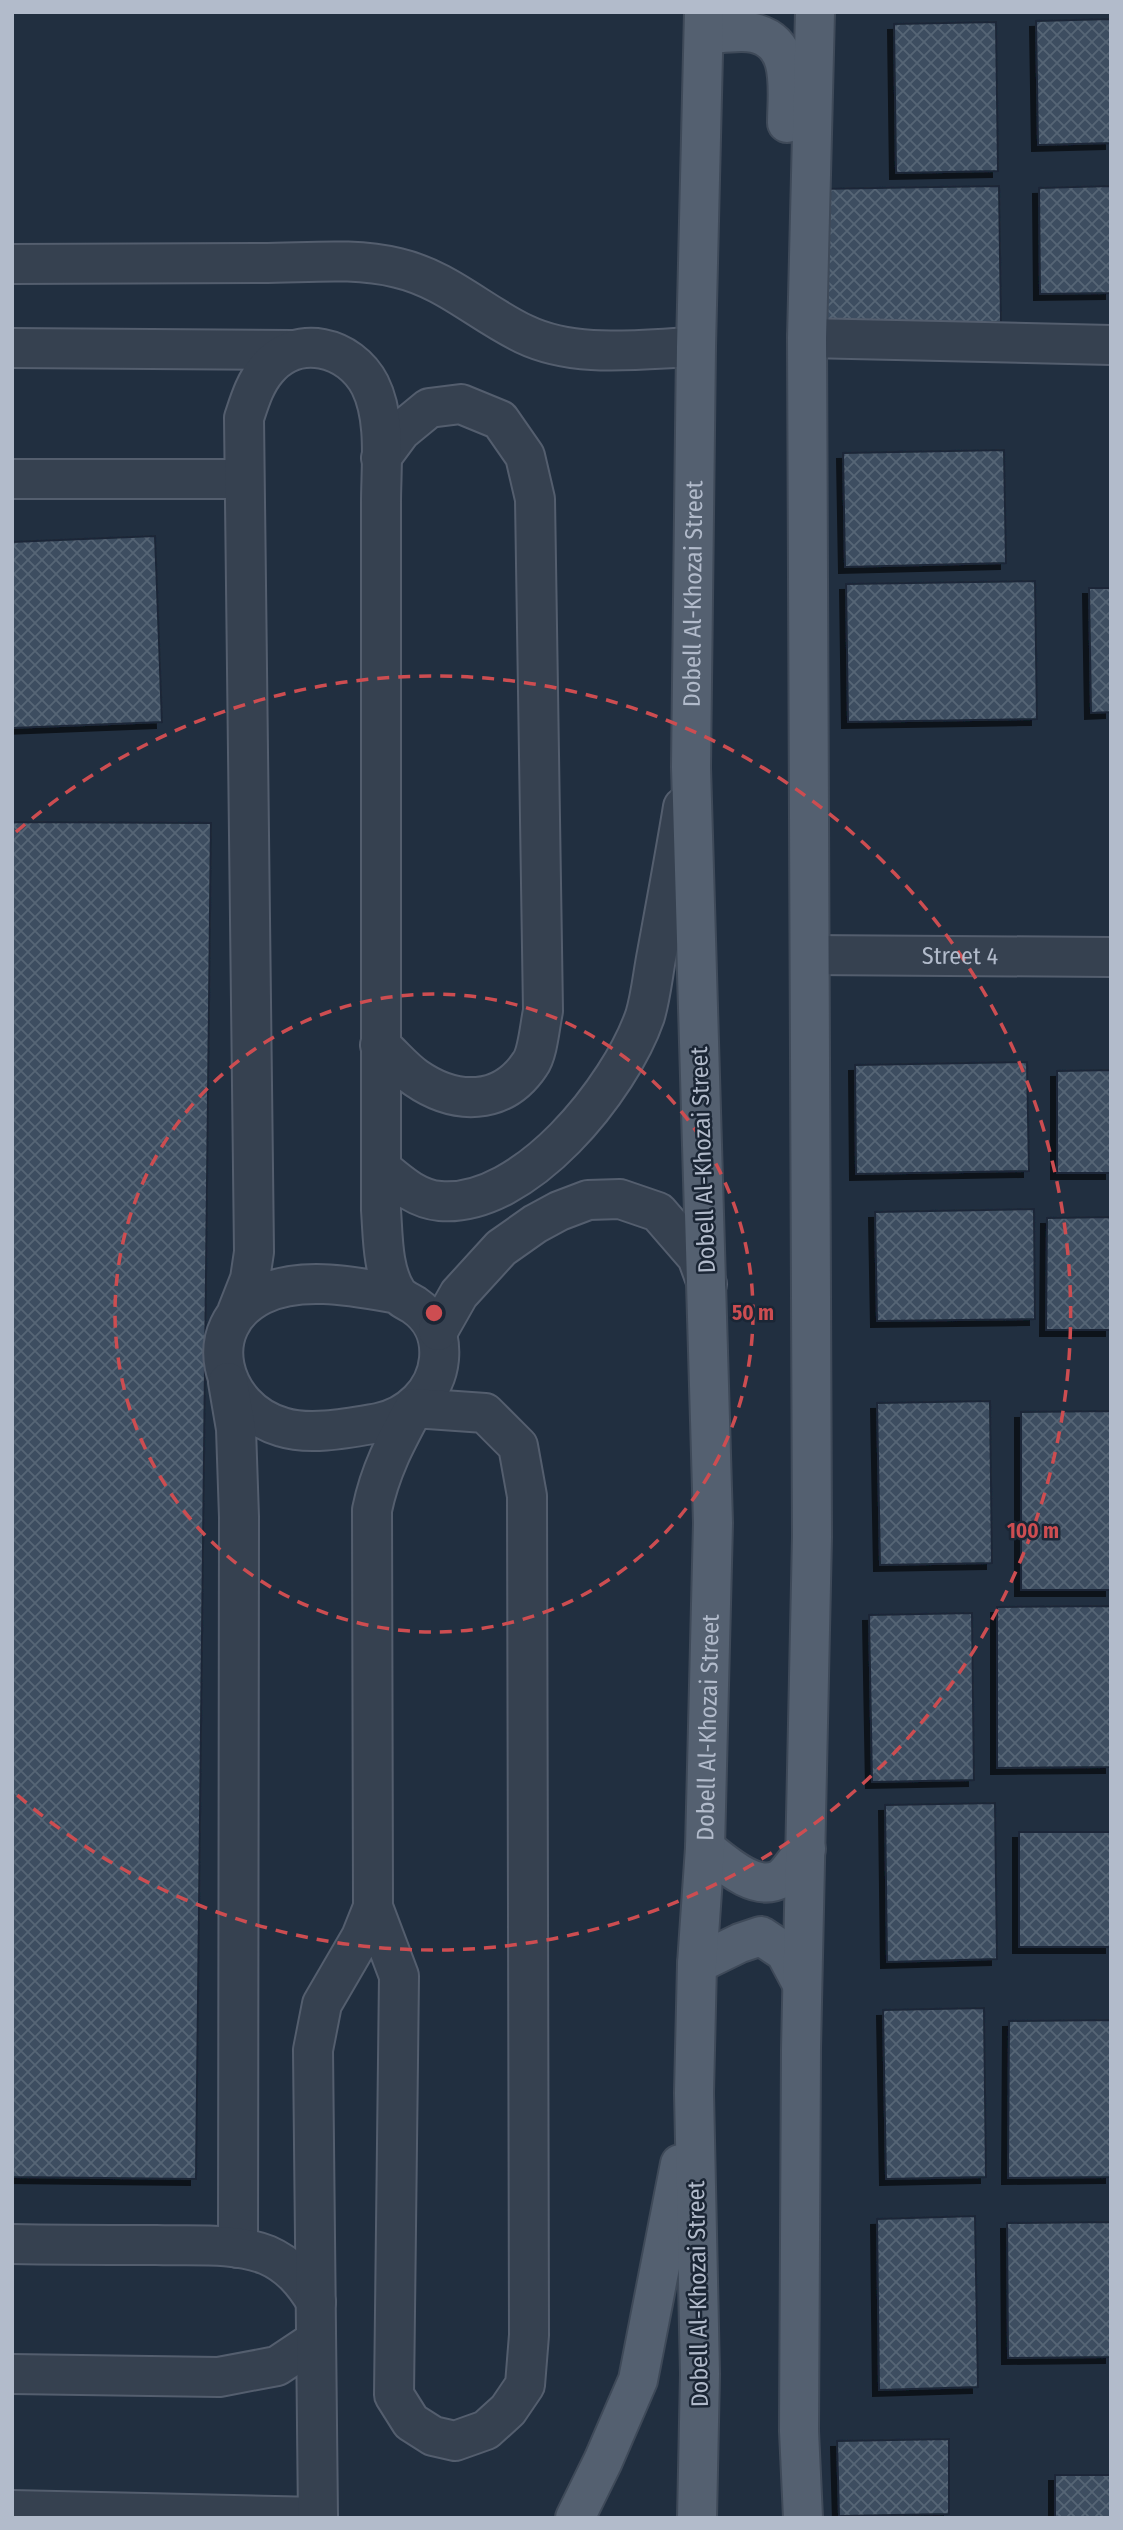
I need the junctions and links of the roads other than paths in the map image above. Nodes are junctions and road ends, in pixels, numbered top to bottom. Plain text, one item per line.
1 (816, 12) edge
2 (704, 24) edge
3 (12, 264) edge
4 (808, 283) junction
5 (807, 338) junction
6 (1111, 345) edge
7 (696, 347) junction
8 (12, 348) edge
9 (292, 350) junction
10 (381, 458) junction
11 (12, 479) edge
12 (243, 479) junction
13 (691, 767) junction
14 (810, 955) junction
15 (1111, 957) edge
16 (380, 1045) junction
17 (381, 1168) junction
18 (707, 1284) junction
19 (398, 1294) junction
20 (237, 1312) junction
21 (438, 1331) junction
22 (228, 1382) junction
23 (414, 1408) junction
24 (705, 1849) junction
25 (806, 1849) junction
26 (373, 1907) junction
27 (697, 1964) junction
28 (802, 1984) junction
29 (694, 2093) junction
30 (12, 2244) edge
31 (238, 2248) junction
32 (316, 2302) junction
33 (316, 2340) junction
34 (12, 2374) edge
35 (12, 2510) edge
36 (318, 2517) edge
37 (575, 2518) edge
38 (697, 2518) edge
39 (803, 2518) edge

1 - 4 main road
2 - 4 main road
2 - 7 main road, Dobell Al-Khozai Street
3 - 7 street
4 - 5 main road
5 - 6 street
5 - 14 main road
7 - 13 main road, Dobell Al-Khozai Street
8 - 9 street
9 - 10 street
9 - 12 street
10 - 16 street
10 - 16 street
11 - 12 street
12 - 20 street
13 - 17 street
13 - 18 main road, Dobell Al-Khozai Street
14 - 15 street, Street 4
14 - 25 main road
16 - 17 street
17 - 19 street
18 - 21 street
18 - 24 main road, Dobell Al-Khozai Street
19 - 20 street
19 - 21 street
20 - 22 street
21 - 23 street
22 - 23 street
22 - 31 street
23 - 26 street
23 - 26 street
24 - 25 main road
24 - 27 main road, Dobell Al-Khozai Street
25 - 28 main road
26 - 32 street
27 - 28 main road
27 - 29 main road, Dobell Al-Khozai Street
28 - 39 main road
29 - 37 main road
29 - 38 main road, Dobell Al-Khozai Street
30 - 31 street
31 - 32 street
32 - 33 street
33 - 34 street
33 - 36 street
35 - 36 street

